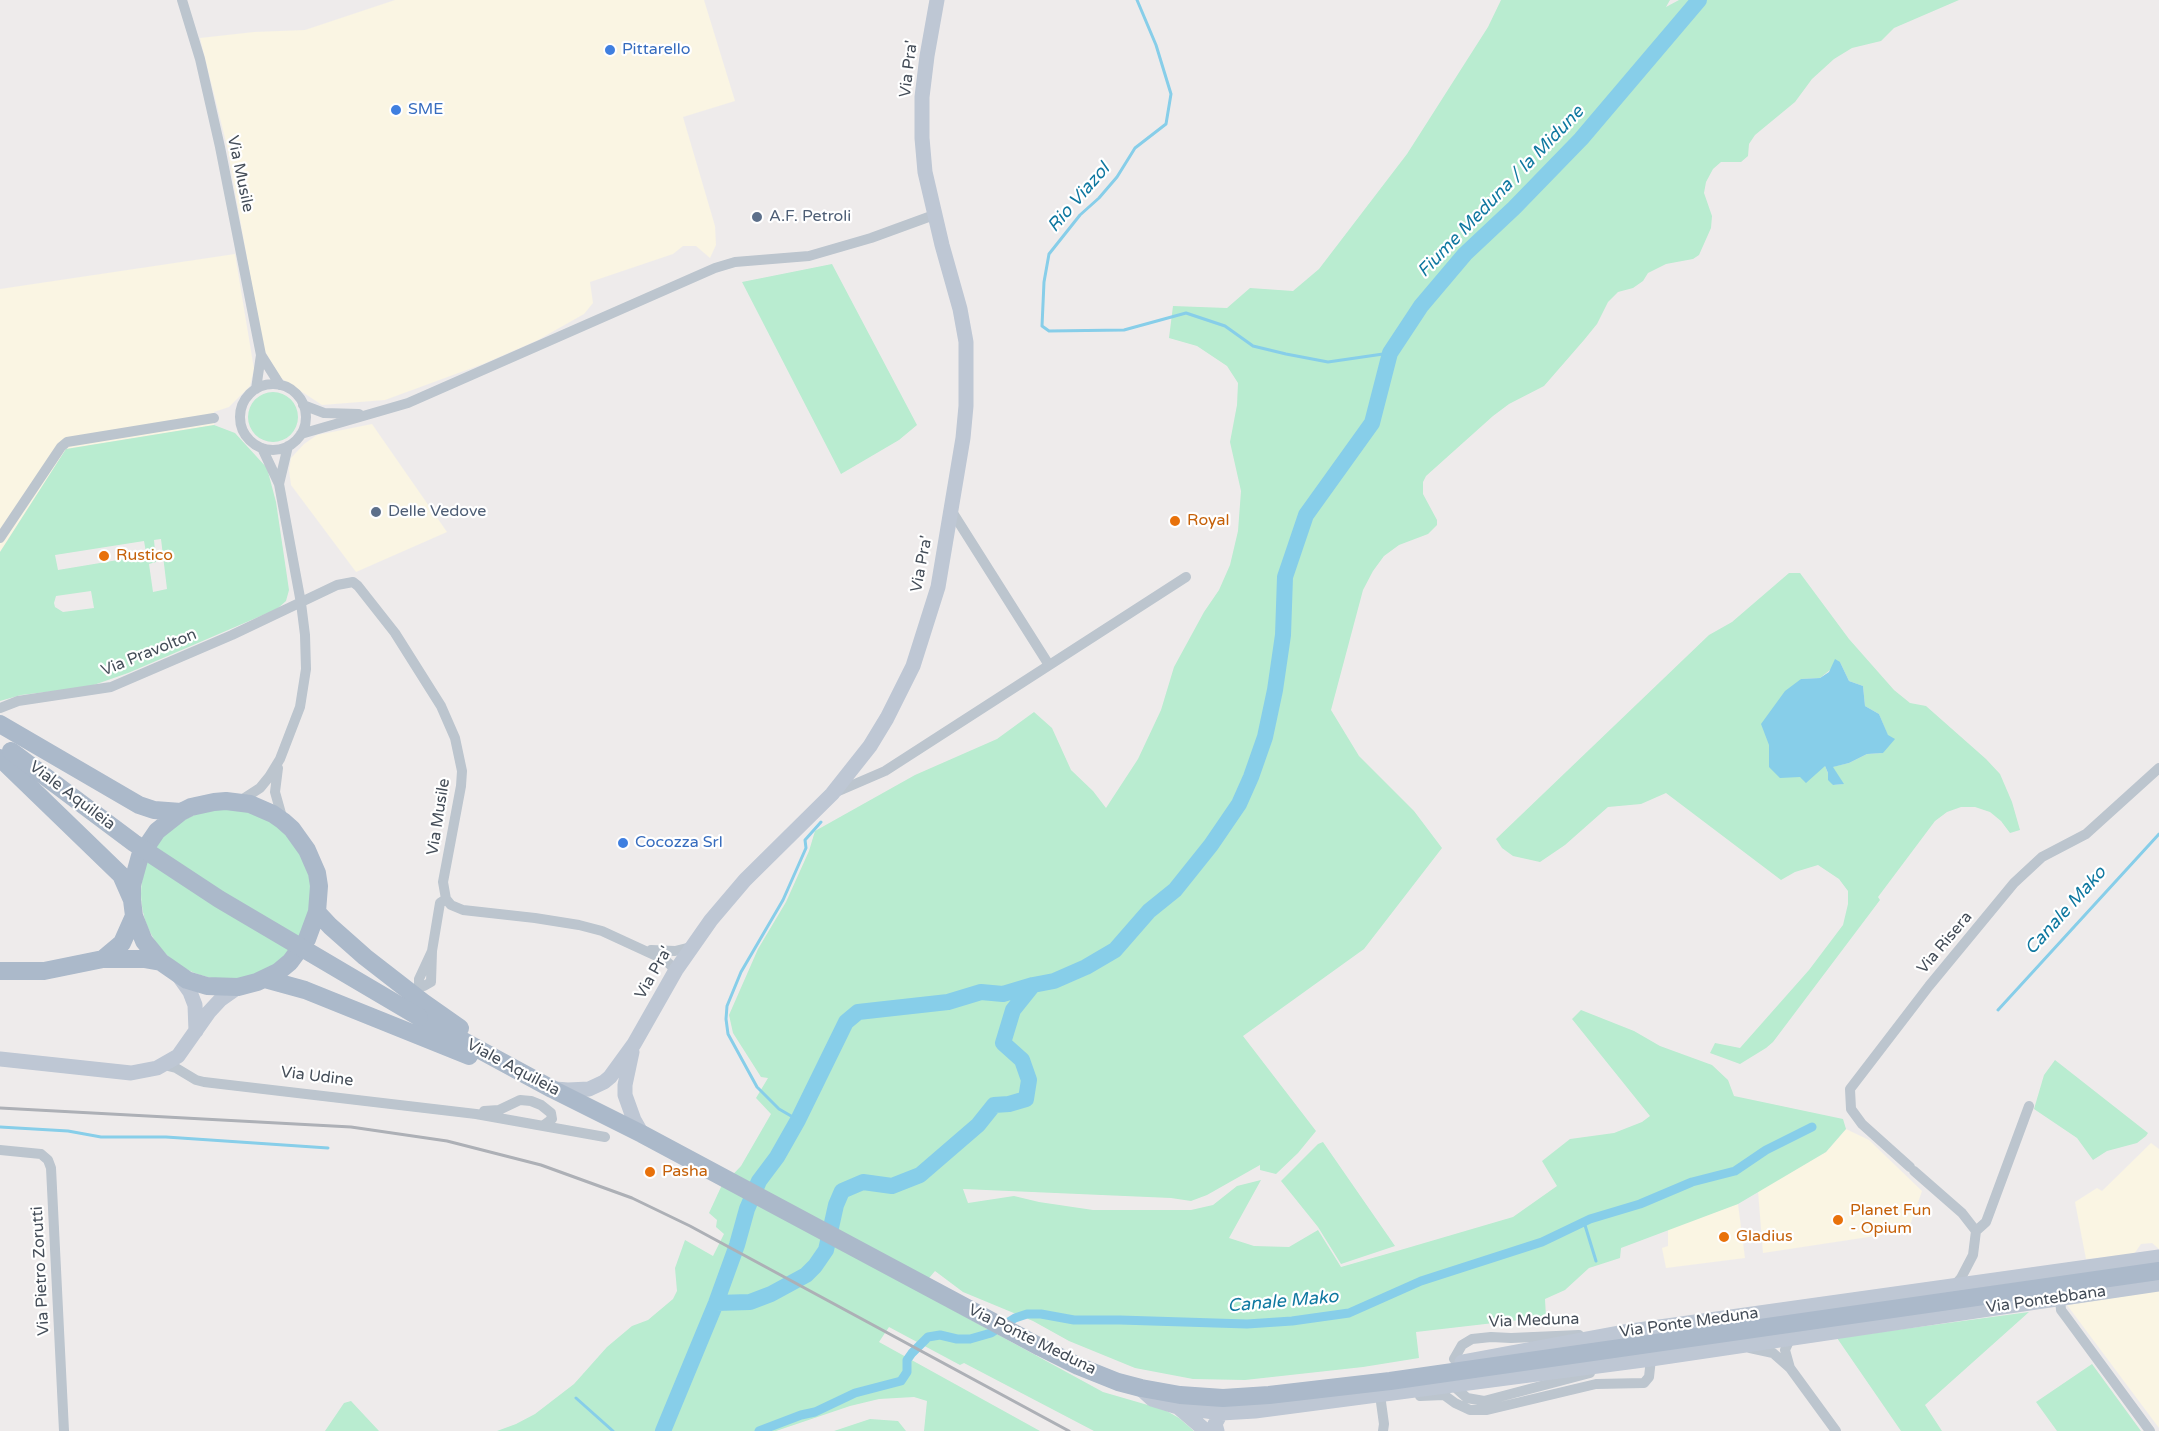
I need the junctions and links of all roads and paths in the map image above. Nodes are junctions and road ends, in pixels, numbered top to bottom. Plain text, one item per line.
1 (182, 0) edge
2 (937, 0) edge
3 (934, 214) junction
4 (261, 355) junction
5 (280, 385) junction
6 (256, 389) junction
7 (303, 405) junction
8 (366, 414) junction
9 (214, 418) dead end
10 (301, 434) junction
11 (288, 446) junction
12 (262, 448) junction
13 (279, 484) junction
14 (951, 510) junction
15 (0, 538) edge
16 (1186, 577) dead end
17 (301, 603) junction
18 (1049, 665) junction
19 (0, 708) edge
20 (0, 724) edge
21 (4, 750) edge
22 (280, 759) junction
23 (2159, 768) edge
24 (832, 794) junction
25 (238, 802) junction
26 (181, 812) junction
27 (283, 821) junction
28 (446, 899) junction
29 (133, 908) junction
30 (317, 912) junction
31 (636, 946) junction
32 (691, 947) junction
33 (432, 951) dead end
34 (103, 959) junction
35 (161, 962) junction
36 (676, 970) junction
37 (0, 971) edge
38 (178, 975) junction
39 (265, 979) junction
40 (238, 987) junction
41 (196, 1031) junction
42 (634, 1044) junction
43 (183, 1050) junction
44 (0, 1059) edge
45 (164, 1065) junction
46 (187, 1075) junction
47 (552, 1089) junction
48 (2029, 1106) dead end
49 (444, 1110) junction
50 (544, 1125) junction
51 (642, 1134) junction
52 (605, 1137) dead end
53 (0, 1150) edge
54 (729, 1180) joint
55 (1976, 1231) junction
56 (1973, 1256) junction
57 (2159, 1257) edge
58 (2159, 1270) edge
59 (1990, 1282) junction
60 (2159, 1284) edge
61 (1957, 1292) junction
62 (2060, 1298) junction
63 (1932, 1316) joint
64 (1624, 1332) junction
65 (1791, 1337) junction
66 (1726, 1347) junction
67 (1454, 1359) dead end
68 (1651, 1359) junction
69 (1631, 1362) junction
70 (1790, 1368) junction
71 (1141, 1389) junction
72 (1457, 1389) dead end
73 (1384, 1393) junction
74 (1178, 1407) junction
75 (1221, 1413) junction
76 (64, 1431) edge
77 (1206, 1431) edge
78 (1217, 1431) edge
79 (1383, 1431) edge
80 (1836, 1431) edge
81 (2150, 1431) edge

1 - 4 street, Via Musile
2 - 3 street, Via Pra'
3 - 8 street
3 - 14 street, Via Pra'
4 - 5 street
4 - 6 street
5 - 6 street
5 - 7 street
6 - 12 street
7 - 8 street
7 - 10 street
8 - 10 street
9 - 15 street
10 - 11 street
11 - 12 street
11 - 13 street
12 - 13 street
13 - 17 street
14 - 18 street
14 - 24 street, Via Pra'
16 - 18 street
17 - 19 street, Via Pravolton
17 - 22 street
17 - 28 street, Via Musile
18 - 24 street
20 - 26 main road
21 - 29 main road
21 - 47 main road, Viale Aquileia, bridge
22 - 25 street
22 - 27 street
23 - 55 street, Via Risera
24 - 32 street, Via Pra'
25 - 26 main road
25 - 27 main road
26 - 29 main road
27 - 30 main road
28 - 31 street
28 - 33 street
29 - 34 main road
29 - 35 main road
30 - 39 main road
30 - 47 main road
31 - 32 street
31 - 36 street
32 - 36 street, Via Pra'
34 - 35 main road
34 - 37 main road
35 - 38 main road
36 - 42 street, Via Pra'
38 - 40 main road
38 - 41 street
39 - 40 main road
39 - 47 main road
40 - 41 street
41 - 43 street
42 - 47 street, Via Pra'
42 - 51 street, Via Pra'
43 - 45 street
43 - 46 street
44 - 45 street
45 - 46 street, Via Udine
46 - 49 street, Via Udine
47 - 51 main road, Viale Aquileia
48 - 55 street
49 - 50 street, Via Udine
49 - 50 street, Via Udine
50 - 52 street, Via Udine
51 - 54 main road, Viale Aquileia
53 - 76 street, Via Pietro Zorutti
54 - 71 main road, Via Ponte Meduna
55 - 56 street
56 - 59 street
56 - 61 street
57 - 59 street, Via Pontebbana
58 - 61 main road, Via Pontebbana
59 - 61 street, Via Ponte Meduna
60 - 62 street, Via Pontebbana
61 - 64 street, Via Ponte Meduna
61 - 73 main road, Via Ponte Meduna
62 - 63 street, Via Pontebbana
62 - 81 street
63 - 65 street, Via Ponte Meduna
64 - 67 street, Via Meduna
64 - 73 street, Via Ponte Meduna
65 - 66 street, Via Ponte Meduna
65 - 70 street
66 - 68 street, Via Ponte Meduna
66 - 70 street, Via Ponte Meduna
68 - 69 street, Via Ponte Meduna
68 - 73 street, Via Ponte Meduna
69 - 72 street, Via Ponte Meduna
69 - 73 street, Via Ponte Meduna
70 - 80 street, Via Ponte Meduna
71 - 73 main road, Via Ponte Meduna
71 - 74 street, Via Ponte Meduna
73 - 75 street, Via Ponte Meduna
73 - 79 street
74 - 75 street, Via Ponte Meduna
74 - 77 street
75 - 78 street

